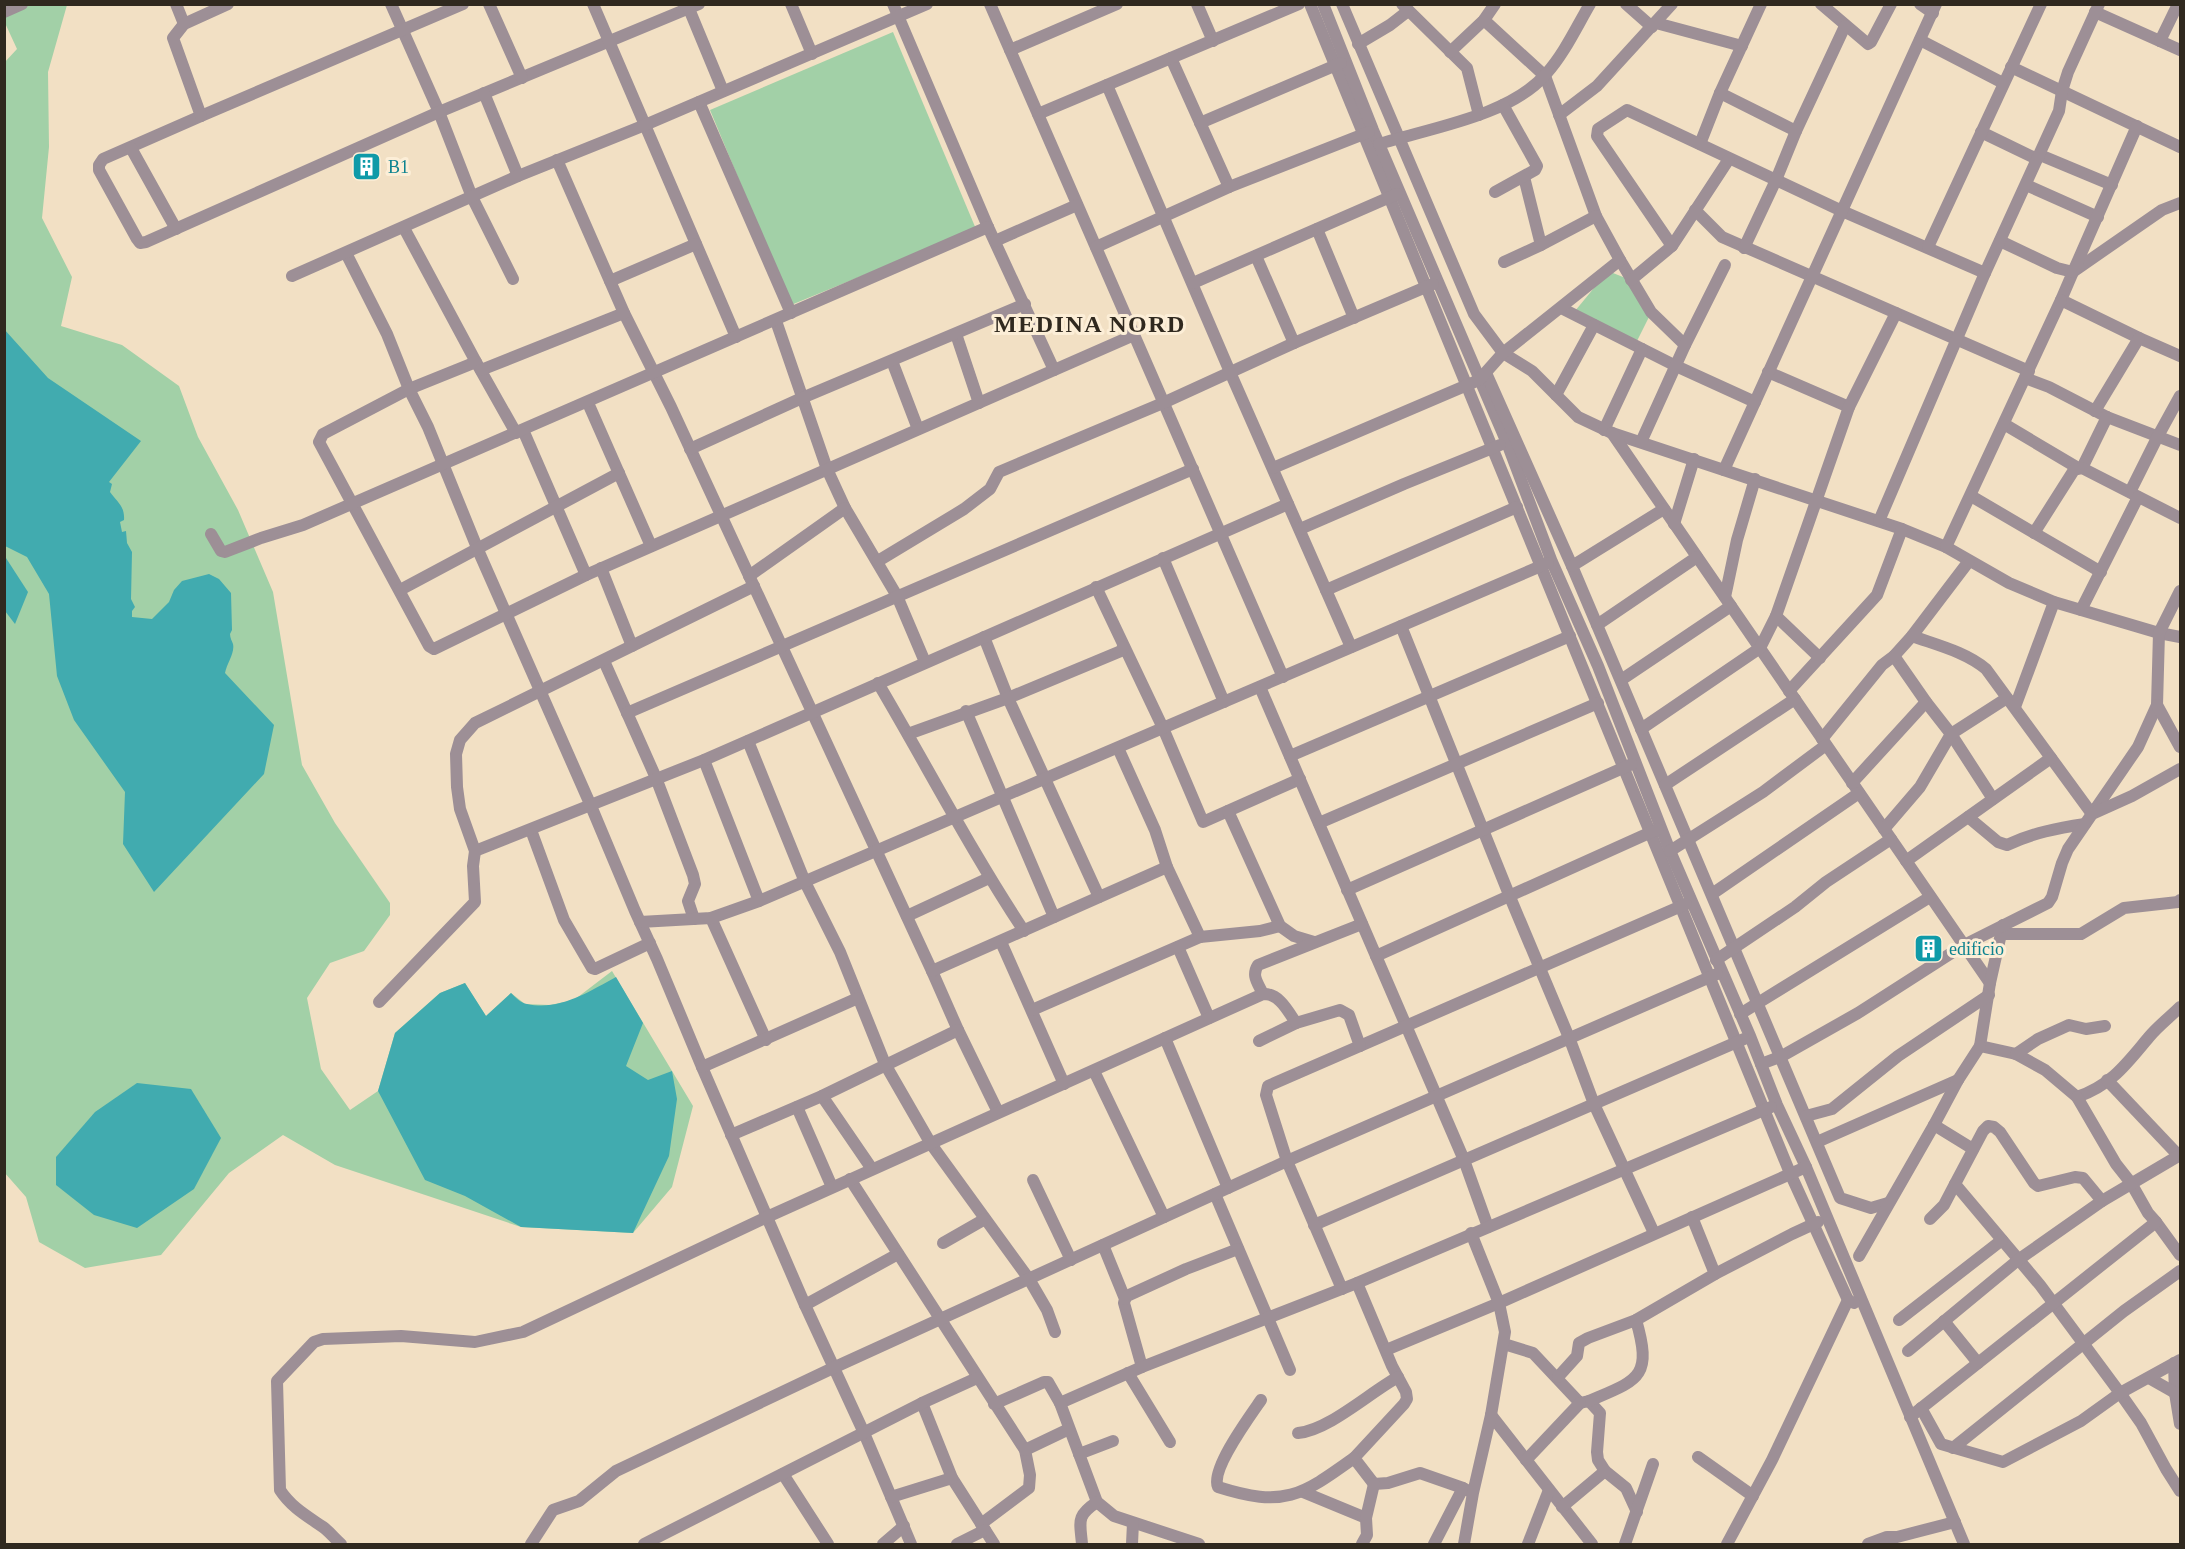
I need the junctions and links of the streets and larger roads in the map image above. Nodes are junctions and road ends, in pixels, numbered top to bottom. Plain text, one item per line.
1 (22, 4) edge
2 (176, 4) edge
3 (228, 4) edge
4 (392, 4) edge
5 (463, 4) edge
6 (489, 4) edge
7 (593, 4) edge
8 (791, 4) edge
9 (893, 4) edge
10 (927, 4) edge
11 (990, 4) edge
12 (1117, 4) edge
13 (1197, 4) edge
14 (1299, 4) edge
15 (1342, 4) edge
16 (1495, 4) edge
17 (1590, 4) edge
18 (1626, 4) edge
19 (1672, 4) edge
20 (1761, 4) edge
21 (1891, 4) edge
22 (1920, 4) edge
23 (2041, 4) edge
24 (2178, 4) edge
25 (1320, 5) edge
26 (1823, 5) edge
27 (691, 6) edge
28 (1405, 8) edge
29 (2097, 8) edge
30 (1934, 9) edge
31 (4, 12) edge
32 (898, 17) junction
33 (1484, 20) junction
34 (184, 24) junction
35 (1654, 25) junction
36 (1845, 26) junction
37 (402, 30) junction
38 (1920, 40) junction
39 (1213, 41) junction
40 (2160, 41) junction
41 (610, 42) junction
42 (1358, 44) junction
43 (1742, 46) junction
44 (1010, 50) junction
45 (2181, 50) edge
46 (1450, 52) junction
47 (812, 54) junction
48 (1172, 58) junction
49 (1340, 64) junction
50 (2011, 67) junction
51 (1545, 76) junction
52 (522, 78) junction
53 (2003, 83) junction
54 (1107, 85) junction
55 (2062, 91) junction
56 (723, 92) junction
57 (484, 93) junction
58 (1720, 93) junction
59 (699, 102) junction
60 (1503, 105) junction
61 (440, 112) junction
62 (1038, 114) junction
63 (1479, 115) junction
64 (1559, 115) junction
65 (201, 116) junction
66 (1200, 123) junction
67 (645, 125) junction
68 (2137, 126) junction
69 (1796, 131) junction
70 (1368, 132) junction
71 (1981, 132) junction
72 (1400, 138) junction
73 (1379, 144) junction
74 (1700, 144) junction
75 (2181, 147) edge
76 (131, 148) junction
77 (2038, 157) junction
78 (1729, 159) junction
79 (556, 160) junction
80 (518, 176) junction
81 (1524, 177) junction
82 (1776, 180) junction
83 (2025, 185) junction
84 (2112, 185) junction
85 (1229, 188) junction
86 (1495, 192) dead end
87 (1395, 195) junction
88 (472, 197) junction
89 (2181, 203) edge
90 (1077, 205) junction
91 (1695, 210) junction
92 (1842, 211) junction
93 (1596, 216) junction
94 (2098, 217) junction
95 (1163, 218) junction
96 (988, 227) junction
97 (404, 228) junction
98 (176, 229) junction
99 (1317, 229) junction
100 (995, 241) junction
101 (2000, 242) junction
102 (696, 244) junction
103 (1541, 246) junction
104 (1672, 246) junction
105 (1096, 247) junction
106 (1928, 247) junction
107 (1744, 248) junction
108 (346, 253) junction
109 (1256, 256) junction
110 (1620, 260) junction
111 (1504, 262) dead end
112 (1725, 265) dead end
113 (2073, 272) junction
114 (1985, 273) junction
115 (292, 276) dead end
116 (1812, 276) junction
117 (513, 279) dead end
118 (1631, 280) junction
119 (610, 281) junction
120 (1439, 282) junction
121 (1193, 283) junction
122 (1427, 287) junction
123 (2061, 300) junction
124 (1025, 304) junction
125 (1561, 308) junction
126 (1451, 310) junction
127 (624, 313) junction
128 (791, 313) junction
129 (1896, 313) junction
130 (1474, 314) junction
131 (1354, 318) junction
132 (776, 321) junction
133 (1594, 325) junction
134 (956, 334) junction
135 (1134, 334) junction
136 (736, 337) junction
137 (2139, 338) junction
138 (1956, 339) junction
139 (1294, 343) junction
140 (1685, 345) junction
141 (1642, 349) junction
142 (1503, 353) junction
143 (2181, 356) edge
144 (892, 361) junction
145 (478, 366) junction
146 (1676, 366) junction
147 (1054, 370) junction
148 (1230, 372) junction
149 (1768, 372) junction
150 (654, 373) junction
151 (2027, 374) junction
152 (1477, 379) junction
153 (409, 389) junction
154 (1556, 395) junction
155 (2181, 396) edge
156 (802, 398) junction
157 (588, 402) junction
158 (1755, 402) junction
159 (979, 403) junction
160 (1163, 403) junction
161 (1849, 407) junction
162 (2101, 414) junction
163 (2004, 424) junction
164 (918, 429) junction
165 (520, 432) junction
166 (1608, 432) junction
167 (2158, 436) junction
168 (1641, 442) junction
169 (1507, 443) junction
170 (2181, 445) edge
171 (1493, 448) junction
172 (690, 449) junction
173 (1694, 459) junction
174 (443, 464) junction
175 (1273, 468) junction
176 (2080, 468) junction
177 (827, 469) junction
178 (1193, 469) junction
179 (1724, 470) junction
180 (619, 473) junction
181 (1755, 479) junction
182 (2134, 494) junction
183 (1971, 496) junction
184 (1818, 501) junction
185 (353, 503) junction
186 (1288, 504) junction
187 (557, 506) junction
188 (1517, 507) junction
189 (845, 508) junction
190 (1664, 509) junction
191 (721, 516) junction
192 (2181, 518) edge
193 (1879, 521) junction
194 (1674, 524) junction
195 (1300, 529) junction
196 (1902, 529) junction
197 (2034, 532) junction
198 (1221, 533) junction
199 (211, 534) dead end
200 (651, 546) junction
201 (1946, 548) junction
202 (478, 550) junction
203 (1697, 557) junction
204 (1163, 558) junction
205 (878, 561) junction
206 (1969, 561) junction
207 (1547, 564) junction
208 (1572, 566) junction
209 (601, 568) junction
210 (2101, 572) junction
211 (586, 575) junction
212 (751, 581) junction
213 (1096, 587) junction
214 (400, 590) junction
215 (1326, 590) junction
216 (2181, 591) edge
217 (897, 596) junction
218 (1728, 602) junction
219 (2054, 602) junction
220 (2081, 610) junction
221 (507, 613) junction
222 (1776, 616) junction
223 (1597, 625) junction
224 (1401, 626) junction
225 (2159, 633) junction
226 (984, 636) junction
227 (1570, 636) junction
228 (1912, 636) junction
229 (2181, 637) edge
230 (632, 646) junction
231 (1123, 646) junction
232 (782, 647) junction
233 (1351, 647) junction
234 (1760, 648) junction
235 (1894, 656) junction
236 (1820, 658) junction
237 (604, 661) junction
238 (925, 662) junction
239 (1284, 676) junction
240 (1621, 680) junction
241 (878, 683) junction
242 (1260, 687) junction
243 (541, 691) junction
244 (1792, 695) junction
245 (1428, 697) junction
246 (1008, 698) junction
247 (1224, 702) junction
248 (1926, 702) junction
249 (2011, 702) junction
250 (1598, 703) junction
251 (2157, 705) junction
252 (966, 711) junction
253 (812, 712) junction
254 (627, 713) junction
255 (1163, 728) junction
256 (1641, 729) junction
257 (908, 734) junction
258 (1952, 734) junction
259 (748, 741) junction
260 (1824, 742) junction
261 (1119, 747) junction
262 (2181, 747) edge
263 (1290, 756) junction
264 (2050, 758) junction
265 (704, 760) junction
266 (1455, 764) junction
267 (1630, 765) junction
268 (2181, 769) edge
269 (656, 778) junction
270 (1046, 778) junction
271 (1300, 779) junction
272 (1665, 785) junction
273 (1856, 788) junction
274 (1002, 797) junction
275 (1993, 799) junction
276 (591, 806) junction
277 (1228, 811) junction
278 (1968, 817) junction
279 (955, 818) junction
280 (2088, 819) junction
281 (1319, 823) junction
282 (531, 830) junction
283 (1484, 830) junction
284 (1656, 830) junction
285 (1887, 834) junction
286 (1689, 840) junction
287 (475, 851) junction
288 (877, 851) junction
289 (1670, 851) junction
290 (1906, 861) junction
291 (1167, 867) junction
292 (989, 878) junction
293 (805, 882) junction
294 (1347, 890) junction
295 (1712, 894) junction
296 (1099, 897) junction
297 (1510, 897) junction
298 (1930, 897) junction
299 (2181, 900) edge
300 (759, 901) junction
301 (1687, 904) junction
302 (907, 916) junction
303 (1054, 917) junction
304 (711, 918) junction
305 (694, 919) junction
306 (640, 922) junction
307 (1362, 924) junction
308 (1280, 926) junction
309 (2002, 929) junction
310 (1024, 932) junction
311 (1200, 937) junction
312 (1001, 942) junction
313 (1314, 942) junction
314 (650, 943) junction
315 (1964, 945) junction
316 (1178, 947) junction
317 (1735, 948) junction
318 (1376, 956) junction
319 (1540, 969) junction
320 (1716, 970) junction
321 (932, 971) junction
322 (1989, 989) junction
323 (1263, 994) junction
324 (858, 998) junction
325 (379, 1002) dead end
326 (1759, 1003) junction
327 (2181, 1007) edge
328 (1032, 1010) junction
329 (1740, 1014) junction
330 (1209, 1018) junction
331 (1296, 1023) junction
332 (2104, 1026) dead end
333 (1407, 1027) junction
334 (958, 1030) junction
335 (1750, 1036) junction
336 (1165, 1038) junction
337 (766, 1040) junction
338 (1570, 1040) junction
339 (1259, 1041) dead end
340 (1737, 1042) junction
341 (1360, 1046) junction
342 (1980, 1046) junction
343 (2016, 1054) junction
344 (1782, 1056) junction
345 (885, 1064) junction
346 (1761, 1064) junction
347 (702, 1067) junction
348 (1094, 1071) junction
349 (1958, 1080) junction
350 (2107, 1080) junction
351 (1064, 1084) junction
352 (822, 1096) junction
353 (1436, 1096) junction
354 (2077, 1097) junction
355 (1594, 1104) junction
356 (1777, 1105) junction
357 (797, 1107) junction
358 (1764, 1109) junction
359 (998, 1112) junction
360 (1806, 1116) junction
361 (1934, 1125) junction
362 (731, 1135) junction
363 (1817, 1142) junction
364 (931, 1144) junction
365 (1974, 1149) junction
366 (2180, 1156) edge
367 (1464, 1160) junction
368 (1287, 1161) junction
369 (1806, 1167) junction
370 (872, 1169) junction
371 (1626, 1170) junction
372 (1790, 1173) junction
373 (850, 1179) junction
374 (1033, 1179) dead end
375 (2131, 1183) junction
376 (1955, 1184) junction
377 (832, 1187) junction
378 (1228, 1188) junction
379 (1215, 1194) junction
380 (2102, 1201) junction
381 (1888, 1203) junction
382 (767, 1217) junction
383 (1164, 1217) junction
384 (1692, 1217) junction
385 (985, 1219) junction
386 (1827, 1219) junction
387 (1930, 1219) dead end
388 (2156, 1222) junction
389 (1314, 1224) junction
390 (1812, 1224) junction
391 (1488, 1227) junction
392 (1471, 1233) junction
393 (1653, 1233) junction
394 (2002, 1240) junction
395 (943, 1243) dead end
396 (1103, 1245) junction
397 (1238, 1249) junction
398 (898, 1254) junction
399 (2181, 1255) edge
400 (1859, 1256) dead end
401 (1071, 1260) junction
402 (2018, 1260) junction
403 (2181, 1272) edge
404 (1715, 1274) junction
405 (1029, 1279) junction
406 (1357, 1283) junction
407 (1342, 1289) junction
408 (1125, 1299) junction
409 (1848, 1300) junction
410 (1499, 1303) junction
411 (2054, 1304) junction
412 (805, 1305) junction
413 (1866, 1308) junction
414 (1267, 1318) junction
415 (940, 1320) junction
416 (1636, 1320) junction
417 (1899, 1320) dead end
418 (1944, 1321) junction
419 (1054, 1332) dead end
420 (1504, 1344) junction
421 (2082, 1345) junction
422 (1386, 1350) junction
423 (1908, 1351) dead end
424 (2177, 1361) edge
425 (1978, 1363) junction
426 (1142, 1367) junction
427 (833, 1368) junction
428 (1290, 1370) dead end
429 (1128, 1373) junction
430 (1398, 1377) junction
431 (1558, 1377) junction
432 (977, 1378) junction
433 (2149, 1378) junction
434 (2120, 1393) junction
435 (2178, 1394) edge
436 (1261, 1400) dead end
437 (1585, 1402) junction
438 (922, 1403) junction
439 (1060, 1403) junction
440 (994, 1404) junction
441 (1921, 1408) junction
442 (1491, 1415) junction
443 (1910, 1417) junction
444 (2181, 1424) edge
445 (1069, 1429) junction
446 (864, 1433) junction
447 (1298, 1433) dead end
448 (1113, 1441) dead end
449 (1170, 1442) dead end
450 (1953, 1448) junction
451 (1025, 1450) junction
452 (1080, 1454) junction
453 (1698, 1457) dead end
454 (1354, 1458) junction
455 (1526, 1460) junction
456 (1653, 1464) dead end
457 (2166, 1468) junction
458 (2181, 1469) edge
459 (1605, 1471) junction
460 (783, 1474) junction
461 (952, 1478) junction
462 (1374, 1485) junction
463 (1468, 1490) junction
464 (1548, 1490) junction
465 (2181, 1491) edge
466 (1303, 1492) junction
467 (1753, 1496) junction
468 (891, 1497) junction
469 (1097, 1502) junction
470 (1563, 1507) junction
471 (1637, 1512) junction
472 (1366, 1518) junction
473 (1133, 1522) junction
474 (1955, 1522) junction
475 (904, 1526) junction
476 (983, 1527) junction
477 (1582, 1531) junction
478 (1730, 1543) edge
479 (1434, 1544) edge
480 (341, 1545) edge
481 (531, 1545) edge
482 (644, 1545) edge
483 (828, 1545) edge
484 (883, 1545) edge
485 (911, 1545) edge
486 (957, 1545) edge
487 (994, 1545) edge
488 (1082, 1545) edge
489 (1132, 1545) edge
490 (1199, 1545) edge
491 (1362, 1545) edge
492 (1464, 1545) edge
493 (1528, 1545) edge
494 (1578, 1545) edge
495 (1592, 1545) edge
496 (1625, 1545) edge
497 (1868, 1545) edge
498 (1964, 1545) edge

1 - 31 street
2 - 34 street
3 - 34 street
4 - 37 street
5 - 37 street
6 - 52 street
7 - 41 street
8 - 47 street
9 - 32 street
10 - 32 street
11 - 44 street
12 - 44 street
13 - 39 street
14 - 39 street
15 - 42 street
16 - 33 street
17 - 51 street
18 - 35 street
19 - 35 street
20 - 43 street
21 - 36 street
22 - 30 street
23 - 50 street
24 - 40 street
25 - 49 street
26 - 36 street
27 - 41 street
27 - 56 street
28 - 42 street
28 - 46 street
29 - 40 street
29 - 55 street
30 - 38 street
32 - 47 street
32 - 96 street
33 - 46 street
33 - 51 street
34 - 65 street
35 - 43 street
35 - 64 street
36 - 69 street
37 - 61 street
37 - 65 street
38 - 53 street
38 - 92 street
39 - 48 street
40 - 45 street
41 - 52 street
41 - 67 street
42 - 72 street
43 - 58 street
44 - 62 street
46 - 63 street
47 - 56 street
48 - 54 street
48 - 66 street
49 - 66 street
49 - 70 street
50 - 53 street
50 - 55 street
51 - 60 street
51 - 64 street
52 - 57 street
53 - 71 street
54 - 62 street
54 - 95 street
55 - 68 street
55 - 77 street
56 - 59 street
57 - 61 street
57 - 80 street
58 - 69 street
58 - 74 street
59 - 67 street
59 - 128 street
60 - 63 street
60 - 81 street
61 - 88 street
61 - 98 street
62 - 90 street
63 - 72 street
64 - 93 street
65 - 76 street
66 - 85 street
67 - 79 street
67 - 102 street
68 - 75 street
68 - 84 street
69 - 82 street
70 - 73 street
70 - 85 street
70 - 87 street
71 - 77 street
71 - 106 street
72 - 73 street
72 - 130 street
73 - 87 street
74 - 78 street
74 - 104 street
76 - 98 street
76 - 98 street
77 - 83 street
77 - 84 street
78 - 82 street
78 - 91 street
79 - 80 street
79 - 119 street
80 - 88 street
81 - 86 street
81 - 103 street
82 - 92 street
82 - 107 street
83 - 94 street
83 - 101 street
84 - 94 street
85 - 95 street
87 - 99 street
87 - 120 street
87 - 122 street
88 - 97 street
88 - 117 street
89 - 113 street
90 - 100 street
90 - 105 street
91 - 104 street
91 - 107 street
92 - 106 street
92 - 116 street
93 - 103 street
93 - 110 street
94 - 113 street
95 - 105 street
95 - 121 street
96 - 100 street
96 - 128 street
97 - 108 street
97 - 145 street
99 - 109 street
99 - 131 street
100 - 124 street
101 - 113 street
101 - 114 street
102 - 119 street
102 - 136 street
103 - 111 street
104 - 118 street
105 - 135 street
106 - 114 street
107 - 116 street
108 - 115 street
108 - 153 street
109 - 121 street
109 - 139 street
110 - 118 street
110 - 125 street
112 - 140 street
113 - 123 street
114 - 138 street
116 - 129 street
116 - 149 street
118 - 140 street
119 - 127 street
120 - 122 street
120 - 126 street
121 - 148 street
122 - 131 street
122 - 152 street
123 - 137 street
123 - 151 street
124 - 134 street
124 - 147 street
125 - 133 street
125 - 142 street
126 - 130 street
126 - 152 street
127 - 145 street
127 - 150 street
128 - 132 street
129 - 138 street
129 - 161 street
130 - 142 street
131 - 139 street
132 - 136 street
132 - 156 street
133 - 141 street
133 - 154 street
134 - 144 street
134 - 159 street
135 - 147 street
135 - 160 street
136 - 150 street
137 - 143 street
137 - 162 street
138 - 151 street
138 - 193 street
139 - 148 street
140 - 146 street
141 - 146 street
141 - 166 street
142 - 152 street
142 - 154 street
144 - 156 street
144 - 164 street
145 - 153 street
145 - 165 street
146 - 158 street
146 - 168 street
147 - 159 street
148 - 160 street
148 - 175 street
149 - 158 street
149 - 161 street
150 - 157 street
150 - 172 street
151 - 162 street
151 - 163 street
152 - 169 street
152 - 171 street
152 - 175 street
152 - 208 street
153 - 174 street
153 - 185 street
154 - 166 street
155 - 167 street
156 - 172 street
156 - 177 street
157 - 165 street
157 - 180 street
158 - 179 street
159 - 164 street
160 - 178 street
160 - 205 street
161 - 184 street
162 - 167 street
162 - 176 street
163 - 176 street
163 - 183 street
164 - 177 street
165 - 174 street
165 - 187 street
166 - 168 street
166 - 190 street
167 - 170 street
167 - 182 street
168 - 173 street
169 - 171 street
169 - 207 street
171 - 188 street
171 - 195 street
172 - 191 street
173 - 179 street
173 - 194 street
174 - 185 street
174 - 202 street
175 - 186 street
176 - 182 street
176 - 197 street
177 - 189 street
177 - 191 street
178 - 198 street
178 - 217 street
179 - 181 street
180 - 187 street
180 - 200 street
181 - 184 street
181 - 218 street
182 - 192 street
182 - 210 street
183 - 197 street
183 - 201 street
184 - 193 street
184 - 222 street
185 - 199 street
185 - 214 street
186 - 195 street
186 - 198 street
187 - 202 street
187 - 211 street
188 - 207 street
188 - 215 street
189 - 205 street
189 - 212 street
190 - 194 street
190 - 208 street
191 - 200 street
191 - 212 street
193 - 196 street
194 - 203 street
195 - 215 street
196 - 201 street
196 - 236 street
197 - 210 street
198 - 204 street
198 - 239 street
200 - 209 street
201 - 206 street
202 - 214 street
202 - 221 street
203 - 218 street
203 - 223 street
204 - 213 street
204 - 247 street
205 - 217 street
206 - 219 street
206 - 228 street
207 - 224 street
207 - 227 street
207 - 267 street
208 - 223 street
209 - 211 street
209 - 230 street
210 - 220 street
211 - 221 street
212 - 230 street
212 - 232 street
213 - 226 street
213 - 231 street
214 - 221 street
215 - 233 street
216 - 225 street
217 - 232 street
217 - 238 street
218 - 234 street
218 - 240 street
219 - 220 street
219 - 249 street
220 - 225 street
221 - 243 street
222 - 234 street
222 - 236 street
223 - 240 street
224 - 233 street
224 - 245 street
225 - 229 street
225 - 251 street
226 - 238 street
226 - 246 street
227 - 245 street
227 - 250 street
228 - 235 street
228 - 249 street
230 - 237 street
231 - 246 street
231 - 255 street
232 - 253 street
232 - 254 street
233 - 239 street
234 - 244 street
234 - 256 street
235 - 248 street
235 - 260 street
236 - 244 street
237 - 243 street
237 - 254 street
238 - 241 street
239 - 242 street
240 - 256 street
241 - 253 street
241 - 257 street
242 - 247 street
242 - 263 street
243 - 276 street
243 - 287 street
244 - 260 street
244 - 272 street
245 - 263 street
245 - 266 street
246 - 252 street
246 - 270 street
247 - 255 street
248 - 258 street
248 - 273 street
249 - 258 street
249 - 264 street
250 - 266 street
250 - 267 street
251 - 262 street
251 - 280 street
252 - 257 street
252 - 274 street
253 - 259 street
253 - 288 street
254 - 269 street
255 - 261 street
255 - 277 street
256 - 272 street
257 - 279 street
258 - 275 street
258 - 285 street
259 - 265 street
259 - 293 street
260 - 273 street
260 - 286 street
261 - 270 street
261 - 291 street
263 - 271 street
264 - 275 street
264 - 280 street
265 - 269 street
265 - 300 street
266 - 281 street
266 - 283 street
267 - 283 street
267 - 284 street
268 - 280 street
269 - 276 street
269 - 305 street
270 - 274 street
270 - 296 street
271 - 277 street
271 - 281 street
272 - 286 street
273 - 285 street
273 - 295 street
274 - 279 street
274 - 303 street
275 - 278 street
276 - 282 street
276 - 306 street
277 - 308 street
278 - 280 street
278 - 290 street
279 - 288 street
279 - 292 street
280 - 309 street
281 - 294 street
282 - 287 street
282 - 314 street
283 - 294 street
283 - 297 street
284 - 289 street
284 - 297 street
284 - 301 street
285 - 290 street
285 - 317 street
286 - 289 street
286 - 295 street
287 - 325 street
288 - 293 street
288 - 302 street
289 - 301 street
290 - 298 street
291 - 296 street
291 - 311 street
292 - 302 street
292 - 310 street
293 - 300 street
293 - 324 street
294 - 307 street
295 - 317 street
296 - 303 street
297 - 318 street
297 - 319 street
298 - 315 street
298 - 326 street
299 - 309 street
300 - 304 street
301 - 319 street
301 - 320 street
301 - 320 street
302 - 321 street
303 - 310 street
304 - 305 street
304 - 337 street
305 - 306 street
306 - 314 street
307 - 313 street
307 - 318 street
308 - 311 street
308 - 313 street
309 - 315 street
309 - 322 street
310 - 312 street
311 - 316 street
312 - 321 street
312 - 328 street
313 - 323 street
314 - 347 street
315 - 322 street
315 - 344 street
316 - 328 street
316 - 330 street
317 - 320 street
317 - 326 street
318 - 333 street
319 - 333 street
319 - 338 street
320 - 329 street
320 - 338 street
320 - 340 street
321 - 334 street
322 - 342 street
322 - 360 street
323 - 330 street
323 - 331 street
324 - 337 street
324 - 345 street
326 - 329 street
326 - 344 street
327 - 350 street
328 - 351 street
329 - 335 street
330 - 336 street
331 - 339 street
331 - 341 street
332 - 343 street
333 - 341 street
333 - 353 street
334 - 345 street
334 - 359 street
335 - 340 street
335 - 346 street
336 - 348 street
336 - 378 street
337 - 347 street
338 - 353 street
338 - 355 street
340 - 355 street
340 - 358 street
341 - 368 street
342 - 343 street
342 - 349 street
343 - 354 street
344 - 346 street
344 - 360 street
345 - 352 street
345 - 364 street
346 - 356 street
347 - 362 street
348 - 351 street
348 - 383 street
349 - 361 street
349 - 363 street
350 - 354 street
350 - 366 street
351 - 359 street
352 - 357 street
352 - 370 street
353 - 367 street
353 - 368 street
354 - 375 street
355 - 367 street
355 - 371 street
356 - 358 street
356 - 369 street
357 - 362 street
357 - 377 street
358 - 371 street
358 - 372 street
359 - 364 street
360 - 363 street
361 - 365 street
361 - 381 street
362 - 382 street
363 - 381 street
364 - 370 street
364 - 385 street
365 - 376 street
365 - 380 street
366 - 375 street
367 - 389 street
367 - 391 street
368 - 378 street
368 - 389 street
369 - 372 street
369 - 386 street
370 - 373 street
371 - 391 street
371 - 393 street
372 - 384 street
372 - 390 street
373 - 377 street
373 - 398 street
374 - 401 street
375 - 380 street
375 - 388 street
376 - 387 street
376 - 394 street
377 - 382 street
378 - 379 street
379 - 383 street
379 - 397 street
380 - 402 street
381 - 400 street
382 - 412 street
382 - 480 street
383 - 396 street
384 - 393 street
384 - 404 street
385 - 395 street
385 - 405 street
386 - 390 street
386 - 413 street
388 - 399 street
388 - 411 street
389 - 407 street
390 - 404 street
390 - 409 street
391 - 392 street
392 - 406 street
392 - 410 street
393 - 410 street
394 - 402 street
394 - 417 street
396 - 401 street
396 - 408 street
397 - 408 street
397 - 414 street
398 - 412 street
398 - 415 street
401 - 405 street
402 - 411 street
402 - 418 street
403 - 421 street
404 - 416 street
405 - 415 street
405 - 419 street
406 - 407 street
406 - 422 street
407 - 414 street
408 - 426 street
409 - 413 street
409 - 467 street
410 - 420 street
410 - 422 street
411 - 421 street
411 - 425 street
412 - 427 street
413 - 443 street
414 - 426 street
414 - 428 street
415 - 427 street
415 - 432 street
416 - 431 street
416 - 437 street
418 - 423 street
418 - 425 street
420 - 431 street
420 - 442 street
421 - 434 street
421 - 450 street
422 - 430 street
424 - 433 street
424 - 435 street
425 - 441 street
426 - 429 street
427 - 446 street
427 - 481 street
429 - 439 street
429 - 449 street
430 - 447 street
430 - 454 street
431 - 437 street
432 - 438 street
432 - 440 street
433 - 434 street
433 - 435 street
434 - 450 street
434 - 457 street
435 - 444 street
436 - 466 street
437 - 455 street
437 - 459 street
438 - 446 street
438 - 461 street
439 - 440 street
439 - 445 street
440 - 451 street
441 - 443 street
441 - 450 street
442 - 455 street
442 - 463 street
443 - 474 street
445 - 451 street
445 - 452 street
446 - 460 street
446 - 468 street
448 - 452 street
451 - 476 street
452 - 469 street
453 - 467 street
454 - 462 street
454 - 466 street
455 - 464 street
456 - 471 street
457 - 458 street
457 - 465 street
459 - 470 street
459 - 471 street
460 - 482 street
460 - 483 street
461 - 468 street
461 - 476 street
462 - 463 street
462 - 472 street
463 - 479 street
463 - 492 street
464 - 470 street
464 - 493 street
466 - 472 street
467 - 478 street
468 - 475 street
469 - 473 street
469 - 488 street
470 - 477 street
471 - 496 street
472 - 491 street
473 - 489 street
473 - 490 street
474 - 497 street
474 - 498 street
475 - 484 street
475 - 485 street
476 - 486 street
476 - 487 street
477 - 494 street
477 - 495 street

